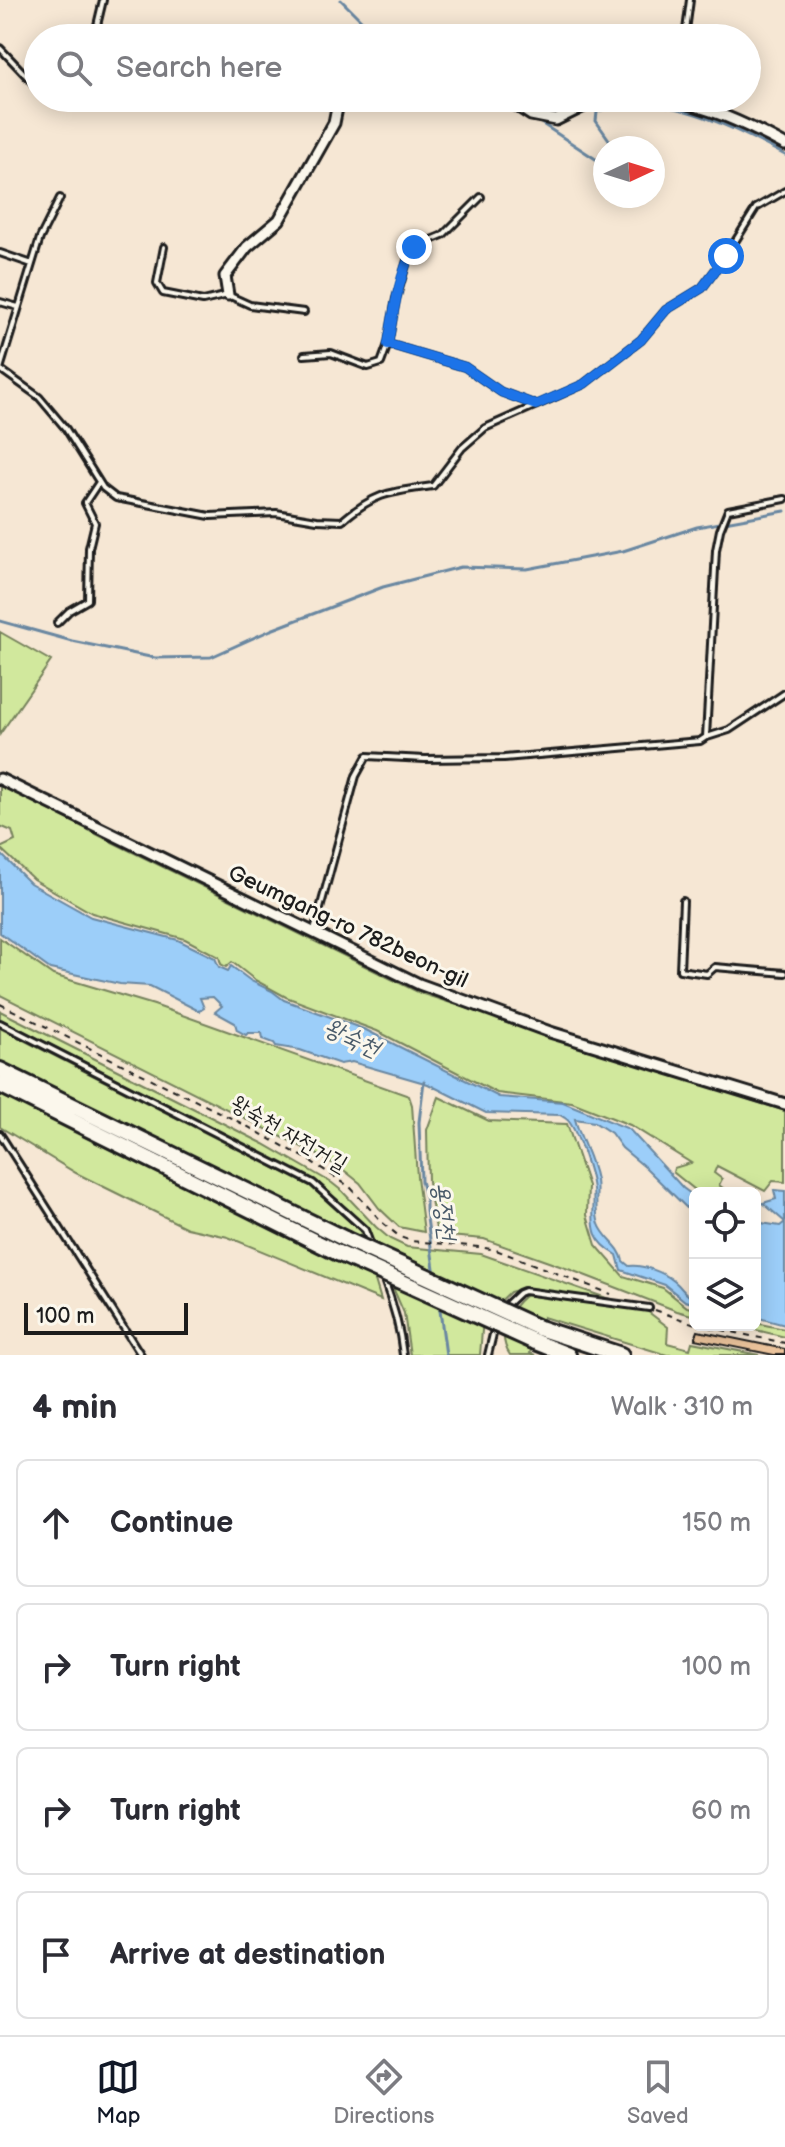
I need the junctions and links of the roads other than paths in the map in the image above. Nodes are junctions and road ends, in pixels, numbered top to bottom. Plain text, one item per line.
1 (103, 0) edge
2 (690, 0) edge
3 (97, 24) edge
4 (687, 24) edge
5 (0, 48) edge
6 (24, 73) edge
7 (336, 112) edge
8 (526, 112) edge
9 (572, 112) edge
10 (716, 112) edge
11 (785, 145) edge
12 (785, 191) edge
13 (481, 197) dead end
14 (60, 198) dead end
15 (164, 247) dead end
16 (0, 253) edge
17 (32, 264) junction
18 (228, 295) junction
19 (0, 302) edge
20 (18, 307) junction
21 (304, 312) dead end
22 (388, 344) junction
23 (304, 355) dead end
24 (0, 369) edge
25 (536, 405) junction
26 (99, 482) junction
27 (785, 499) edge
28 (57, 623) dead end
29 (785, 693) edge
30 (706, 737) junction
31 (0, 779) edge
32 (683, 901) dead end
33 (313, 933) junction
34 (785, 973) edge
35 (0, 1023) edge
36 (0, 1070) edge
37 (0, 1085) edge
38 (785, 1104) edge
39 (0, 1134) edge
40 (342, 1246) junction
41 (649, 1308) road end
42 (536, 1335) junction
43 (141, 1355) edge
44 (403, 1355) edge
45 (488, 1355) edge
46 (568, 1355) edge
47 (621, 1355) edge

1 - 3 lane
2 - 4 lane
5 - 6 lane
7 - 18 street
8 - 9 street
10 - 11 street
12 - 25 lane
13 - 22 lane
14 - 17 lane
15 - 18 lane
16 - 17 lane
17 - 20 lane
18 - 21 lane
19 - 20 lane
20 - 24 lane
22 - 23 lane
22 - 25 lane
24 - 26 lane
25 - 26 lane
26 - 28 lane
27 - 30 lane
29 - 30 lane
30 - 33 lane
31 - 33 street, Geumgang-ro 782beon-gil
32 - 34 lane
33 - 38 street, Geumgang-ro 782beon-gil
35 - 44 lane
36 - 40 highway
37 - 40 highway
39 - 43 lane
40 - 42 highway, bridge
41 - 45 lane
42 - 46 highway
42 - 47 highway

